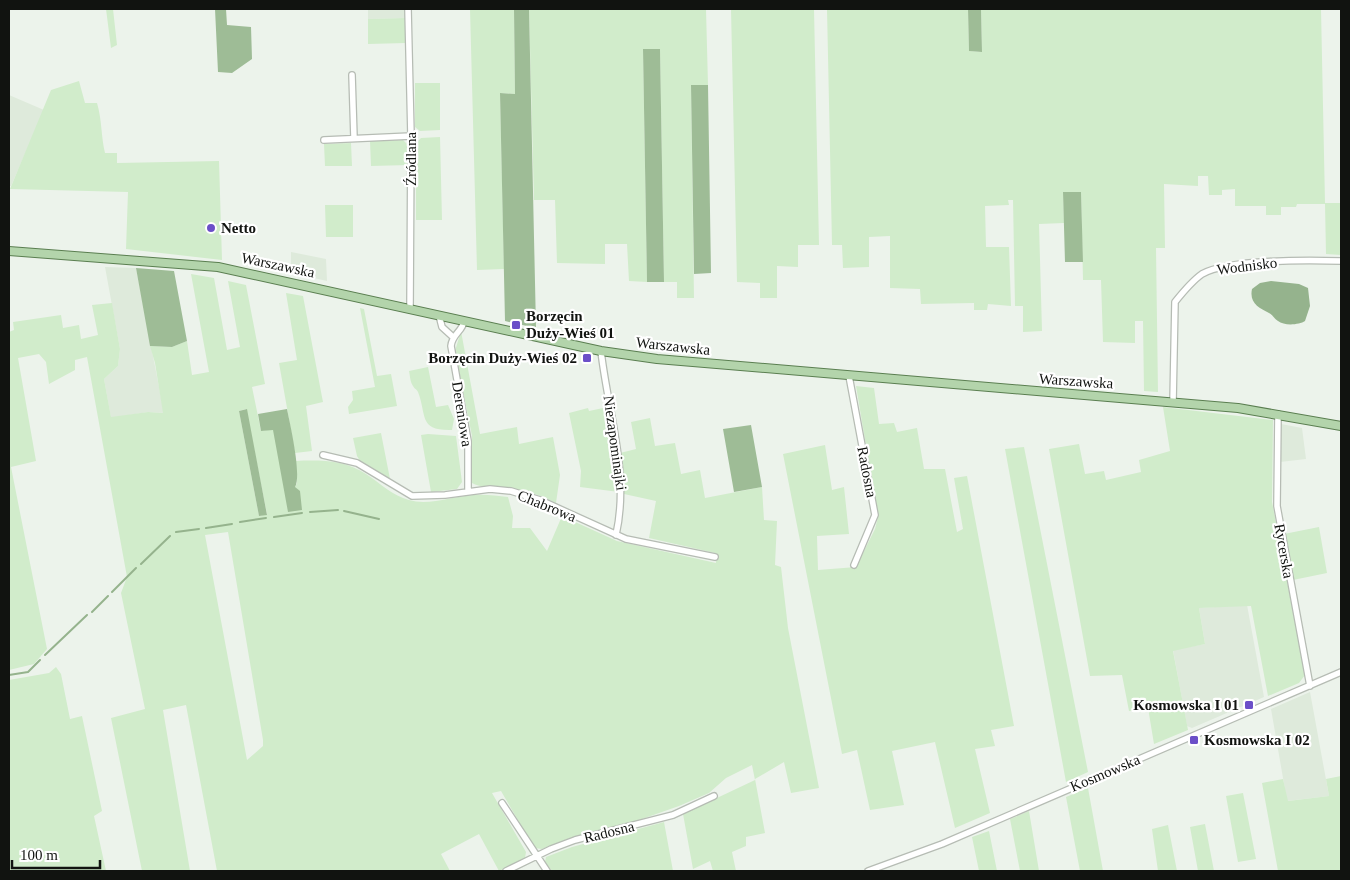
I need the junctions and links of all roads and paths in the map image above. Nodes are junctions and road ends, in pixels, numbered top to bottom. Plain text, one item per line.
1 (408, 9) edge
2 (352, 75) dead end
3 (411, 136) junction
4 (354, 138) junction
5 (324, 140) dead end
6 (9, 251) edge
7 (1341, 261) edge
8 (410, 308) junction
9 (439, 315) junction
10 (464, 321) junction
11 (453, 337) junction
12 (601, 351) junction
13 (849, 376) junction
14 (1173, 402) junction
15 (1278, 414) junction
16 (1341, 426) edge
17 (323, 455) dead end
18 (468, 492) junction
19 (616, 535) junction
20 (715, 557) dead end
21 (854, 565) dead end
22 (1341, 672) edge
23 (1310, 686) junction
24 (714, 796) dead end
25 (502, 803) dead end
26 (536, 857) junction
27 (506, 871) edge
28 (547, 871) edge
29 (868, 871) edge

1 - 3 street, Źródlana
2 - 4 street
3 - 4 street
3 - 8 street, Źródlana
4 - 5 street
6 - 8 main road, Warszawska
7 - 14 street, Wodnisko
8 - 9 main road, Warszawska
9 - 10 main road, Warszawska
9 - 11 street
10 - 11 street
10 - 12 main road, Warszawska
11 - 18 street, Dereniowa
12 - 13 main road, Warszawska
12 - 19 street, Niezapominajki
13 - 14 main road, Warszawska
13 - 21 street, Radosna
14 - 15 main road, Warszawska
15 - 16 main road, Warszawska
15 - 23 street, Rycerska
17 - 18 street, Chabrowa
18 - 19 street, Chabrowa
19 - 20 street, Chabrowa
22 - 23 street, Kosmowska
23 - 29 street, Kosmowska
24 - 26 street, Radosna
25 - 26 street
26 - 27 street, Radosna
26 - 28 street

